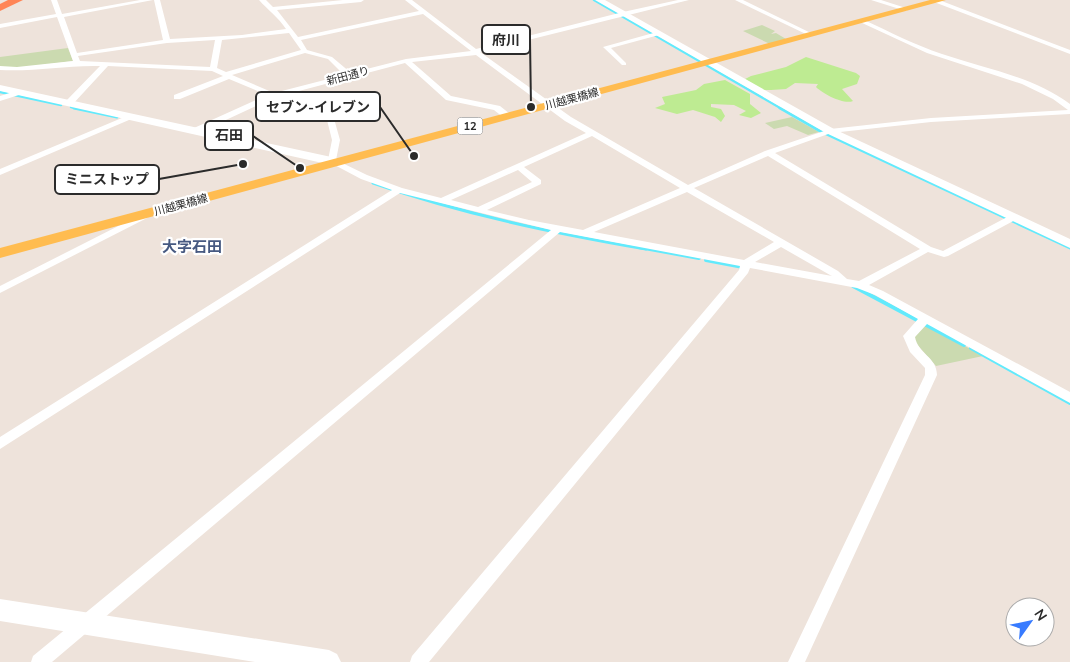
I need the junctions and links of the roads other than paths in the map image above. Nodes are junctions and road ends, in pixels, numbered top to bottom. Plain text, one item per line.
1 (11, 0) edge
2 (17, 0) edge
3 (54, 0) edge
4 (150, 0) edge
5 (157, 0) edge
6 (262, 0) edge
7 (361, 0) edge
8 (408, 0) edge
9 (599, 0) edge
10 (686, 0) edge
11 (738, 0) edge
12 (874, 0) edge
13 (938, 1) edge
14 (0, 7) edge
15 (270, 9) junction
16 (906, 9) junction
17 (424, 12) junction
18 (61, 15) junction
19 (624, 15) junction
20 (862, 21) junction
21 (0, 26) edge
22 (289, 31) junction
23 (657, 34) junction
24 (812, 35) junction
25 (219, 38) junction
26 (297, 39) junction
27 (166, 41) junction
28 (305, 51) junction
29 (476, 52) junction
30 (1070, 52) edge
31 (74, 55) junction
32 (406, 61) junction
33 (77, 63) junction
34 (706, 63) junction
35 (624, 64) dead end
36 (105, 65) junction
37 (0, 68) edge
38 (16, 69) junction
39 (213, 69) junction
40 (228, 75) junction
41 (350, 76) junction
42 (0, 78) edge
43 (0, 88) edge
44 (20, 92) junction
45 (274, 95) junction
46 (177, 97) dead end
47 (0, 99) edge
48 (69, 103) junction
49 (548, 105) junction
50 (1070, 108) edge
51 (1070, 112) edge
52 (507, 116) junction
53 (132, 117) junction
54 (196, 130) junction
55 (830, 131) junction
56 (593, 133) junction
57 (768, 154) junction
58 (334, 161) junction
59 (519, 167) junction
60 (0, 172) edge
61 (688, 189) junction
62 (399, 190) junction
63 (442, 201) junction
64 (479, 210) junction
65 (148, 214) junction
66 (1014, 217) junction
67 (558, 229) junction
68 (584, 233) junction
69 (782, 242) junction
70 (1070, 244) edge
71 (926, 250) junction
72 (0, 253) edge
73 (746, 263) junction
74 (843, 280) junction
75 (860, 285) junction
76 (0, 290) edge
77 (925, 319) junction
78 (1070, 398) edge
79 (0, 444) edge
80 (0, 610) edge
81 (85, 624) junction
82 (39, 662) edge
83 (329, 662) edge
84 (418, 662) edge
85 (796, 662) edge

1 - 14 highway
2 - 14 highway
3 - 18 street
4 - 18 street
5 - 27 street
6 - 15 street
7 - 15 street
8 - 17 street
9 - 19 street
10 - 19 street, 新田通り
11 - 24 street
12 - 16 street
13 - 16 main road, 川越栗橋線 / 12
13 - 30 street
15 - 22 street
16 - 20 main road, 川越栗橋線 / 12
17 - 26 street
17 - 29 street
18 - 21 street
18 - 31 street
19 - 23 street
19 - 29 street, 新田通り
20 - 24 main road, 川越栗橋線 / 12
20 - 50 street
22 - 25 street
22 - 26 street
23 - 34 street
23 - 35 street
24 - 34 main road, 川越栗橋線 / 12
25 - 27 street
25 - 39 street
26 - 28 street
27 - 31 street
28 - 40 street
28 - 41 street
29 - 32 street, 新田通り
29 - 49 street
31 - 33 street
32 - 41 street, 新田通り
32 - 52 street
33 - 36 street
33 - 38 street
34 - 49 main road, 川越栗橋線 / 12
34 - 55 street
36 - 39 street
36 - 48 street
37 - 38 street
38 - 42 street
39 - 40 street
40 - 45 street
40 - 46 street
41 - 45 street, 新田通り
43 - 44 street
44 - 47 street
44 - 48 street
45 - 54 street, 新田通り
45 - 58 street
48 - 53 street
49 - 52 main road, 川越栗橋線 / 12
49 - 56 street
51 - 55 street
52 - 58 main road, 川越栗橋線 / 12
53 - 54 street
53 - 60 street
54 - 58 street
55 - 57 street
55 - 66 street
56 - 59 street
56 - 61 street
57 - 61 street
57 - 71 street
58 - 62 street
58 - 65 main road, 川越栗橋線 / 12
59 - 63 street
59 - 64 street
61 - 68 street
61 - 69 street
62 - 63 street
62 - 79 street
63 - 64 street
64 - 67 street
65 - 72 main road, 川越栗橋線 / 12
65 - 76 street
66 - 70 street
66 - 71 street
67 - 68 street
67 - 81 street
68 - 73 street
69 - 73 street
69 - 74 street
71 - 75 street
73 - 74 street
73 - 84 street
74 - 75 street
75 - 77 street
77 - 78 street
77 - 85 street
80 - 81 street
81 - 82 street
81 - 83 street

